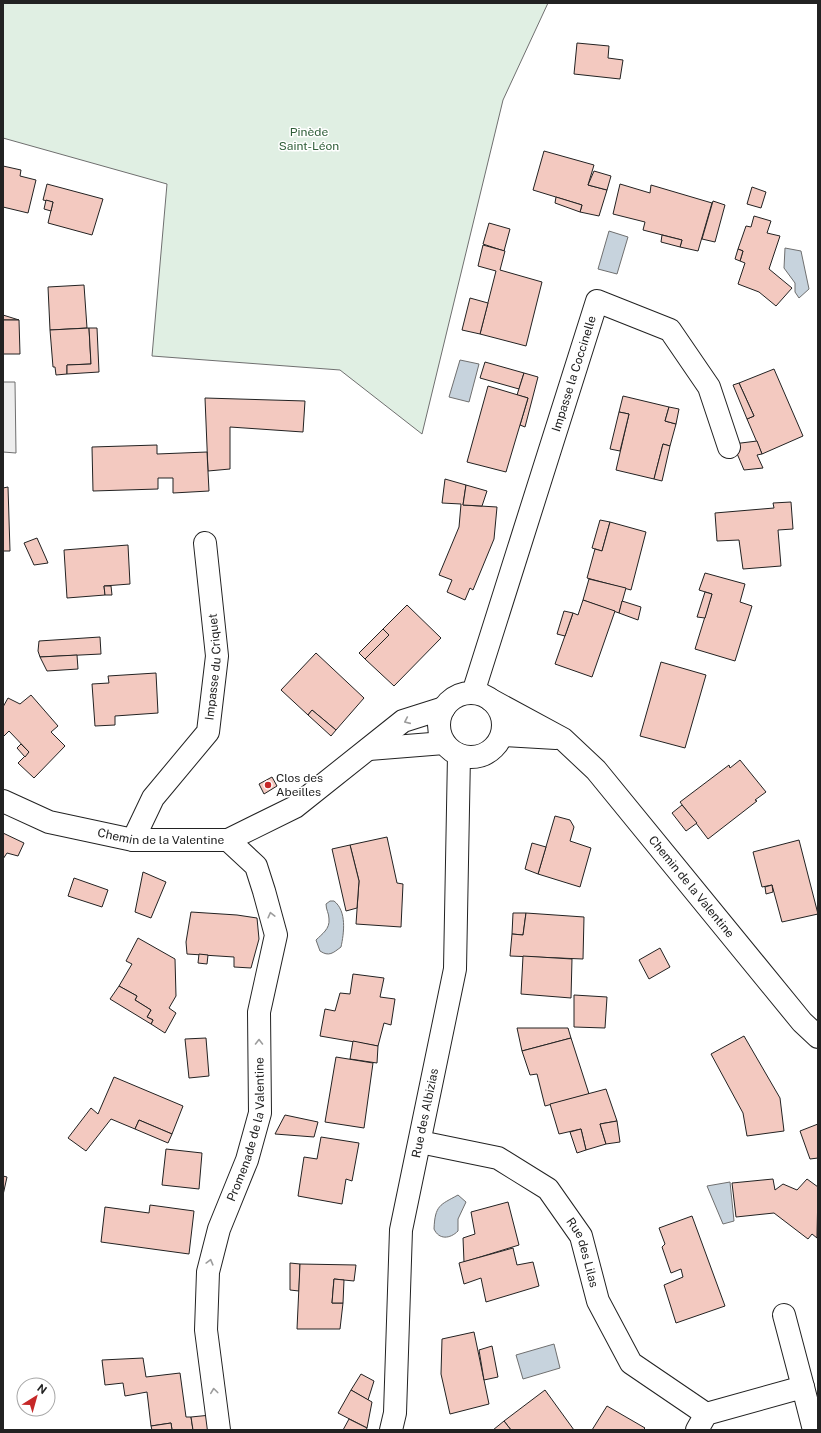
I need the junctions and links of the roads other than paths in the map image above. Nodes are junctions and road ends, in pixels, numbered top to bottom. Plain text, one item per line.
1 (729, 447) dead end
2 (205, 543) dead end
3 (484, 697) junction
4 (444, 708) junction
5 (501, 738) junction
6 (563, 738) junction
7 (369, 749) junction
8 (452, 749) junction
9 (458, 797) junction
10 (3, 801) edge
11 (133, 840) junction
12 (228, 840) junction
13 (818, 1037) edge
14 (420, 1142) junction
15 (784, 1315) dead end
16 (803, 1387) junction
17 (701, 1422) edge
18 (219, 1430) edge
19 (392, 1430) edge
20 (814, 1430) edge

1 - 3 street, Impasse la Coccinelle
2 - 11 street, Impasse du Criquet
3 - 4 street
3 - 5 street
3 - 6 street, Chemin de la Valentine
4 -> 7 street, Chemin de la Valentine
4 - 8 street
5 - 6 street
5 - 8 street
5 - 9 street
6 - 13 street, Chemin de la Valentine
7 - 8 street
7 - 12 street, Chemin de la Valentine
8 - 9 street, Rue des Albizias
9 - 14 street, Rue des Albizias
10 - 11 street, Chemin de la Valentine
11 - 12 street, Chemin de la Valentine
18 -> 12 street, Promenade de la Valentine
14 - 17 street, Rue des Lilas
14 - 19 street, Rue des Albizias
15 - 16 street
16 - 17 street
16 - 20 street

